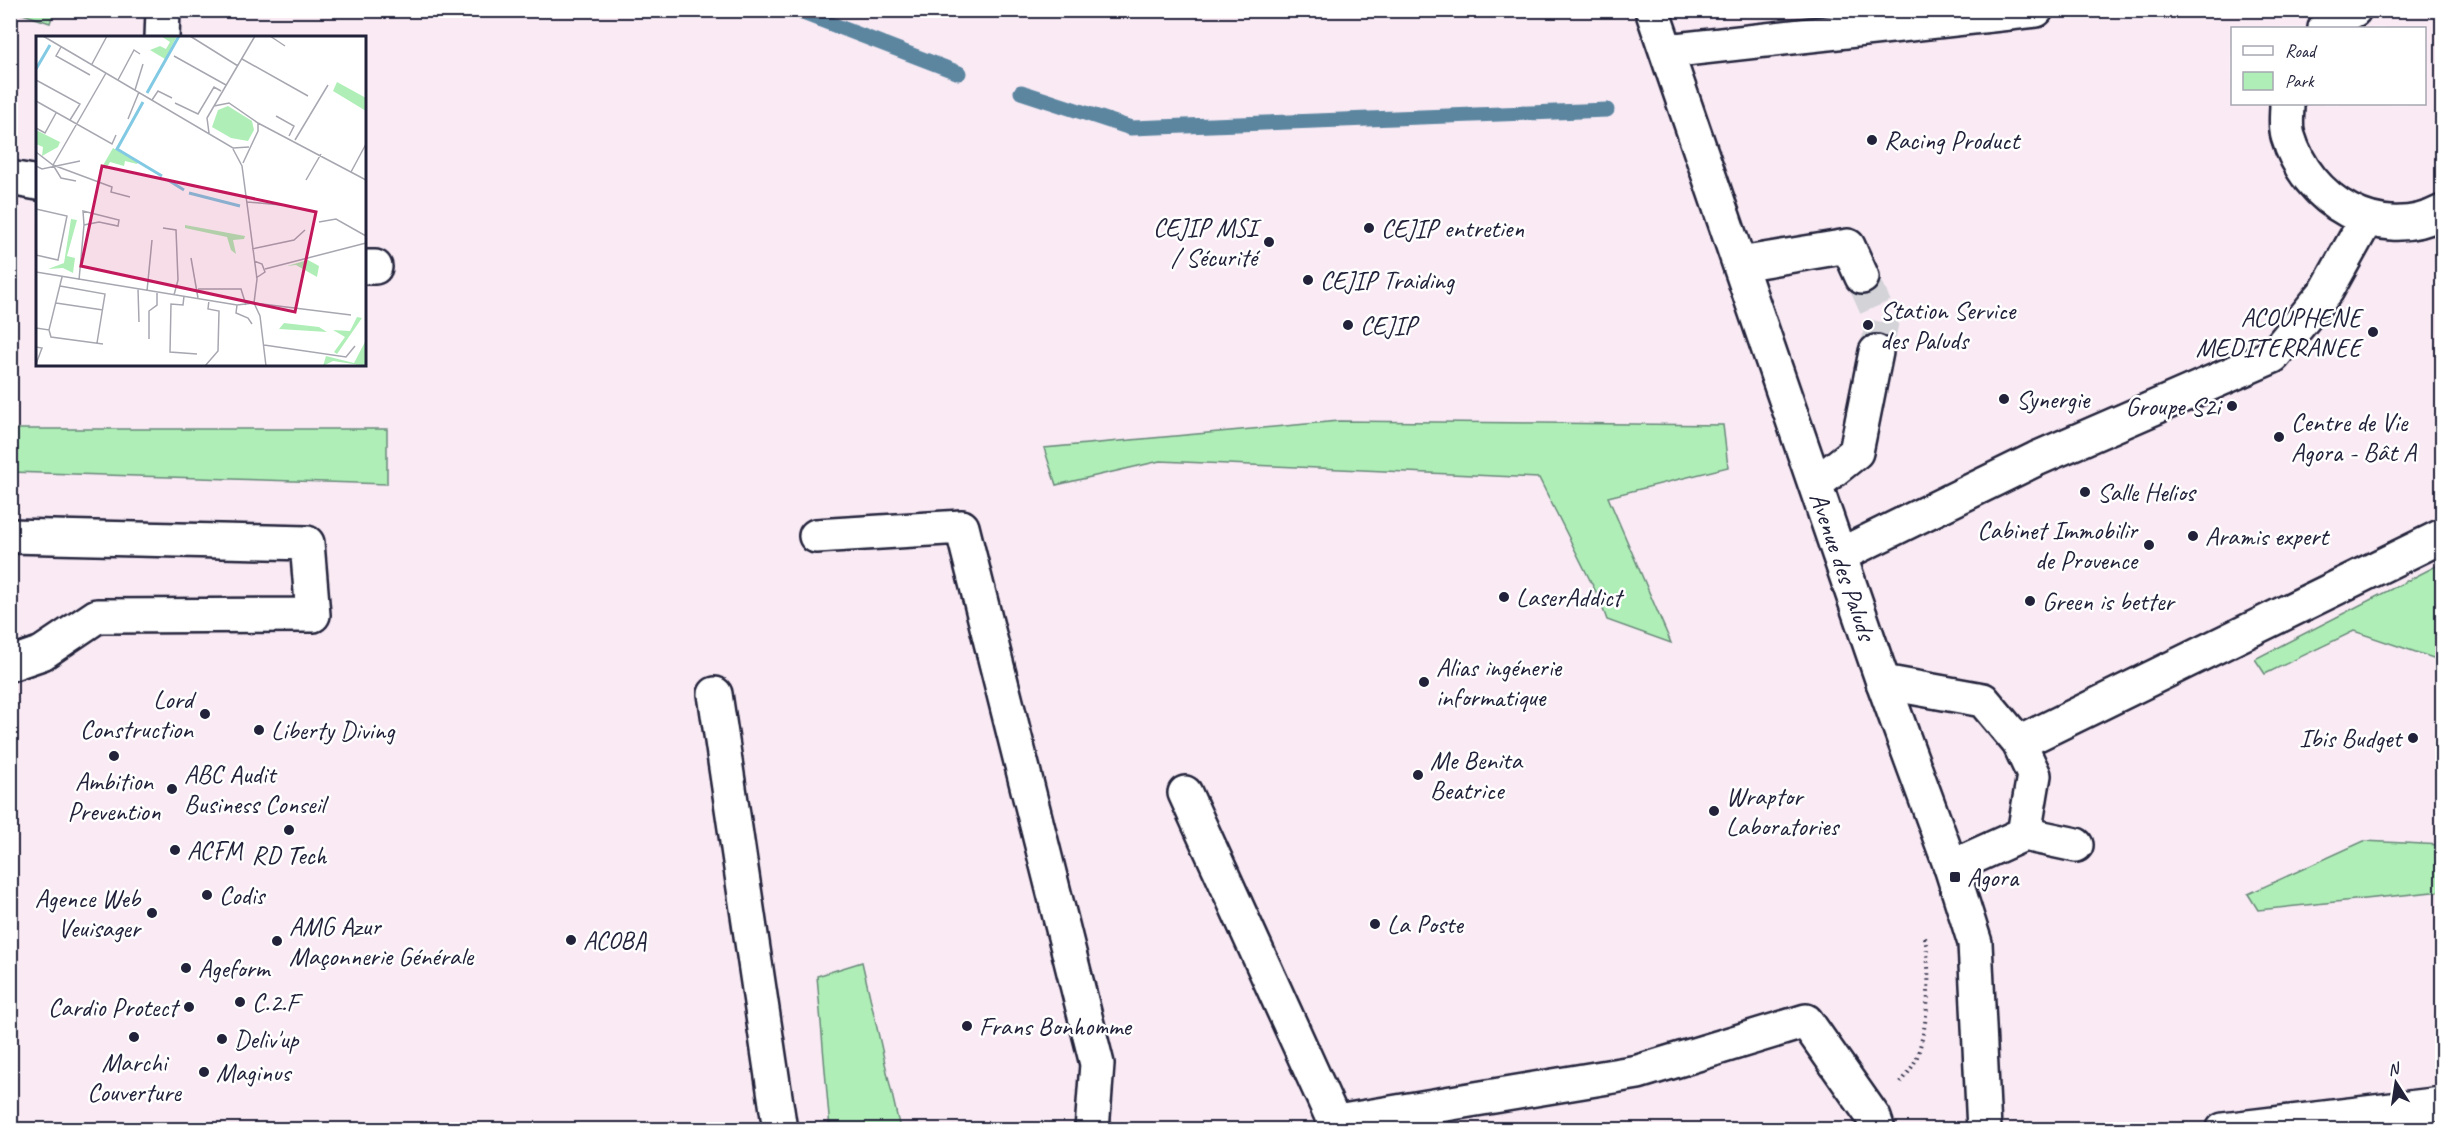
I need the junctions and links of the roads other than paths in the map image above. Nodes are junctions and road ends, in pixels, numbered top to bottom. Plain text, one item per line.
1 (163, 10) edge
2 (1652, 10) edge
3 (2036, 10) edge
4 (2354, 10) edge
5 (2326, 27) edge
6 (162, 36) edge
7 (1666, 51) junction
8 (2287, 105) edge
9 (10, 178) edge
10 (36, 183) edge
11 (2442, 212) edge
12 (2366, 220) junction
13 (1740, 264) junction
14 (1862, 277) tunnel mouth
15 (1876, 352) tunnel mouth
16 (1816, 484) junction
17 (10, 536) edge
18 (816, 536) dead end
19 (2442, 536) edge
20 (1840, 555) junction
21 (10, 663) edge
22 (1883, 682) junction
23 (715, 694) dead end
24 (2019, 743) junction
25 (1185, 793) dead end
26 (2024, 834) junction
27 (2076, 845) dead end
28 (1951, 867) junction
29 (2442, 1104) edge
30 (1876, 1124) edge
31 (1338, 1126) edge
32 (780, 1130) edge
33 (1092, 1130) edge
34 (1984, 1130) edge
35 (2223, 1130) edge

1 - 6 street
2 - 7 street, Avenue des Paluds
3 - 7 street
4 - 5 street
7 - 13 street, Avenue des Paluds
8 - 12 street
9 - 10 street
11 - 12 street
12 - 20 street
13 - 14 street
13 - 16 street, Avenue des Paluds
15 - 16 street
16 - 20 street, Avenue des Paluds
17 - 21 street
18 - 33 street
19 - 24 street
20 - 22 street, Avenue des Paluds
22 - 24 street
22 - 28 street, Avenue des Paluds
23 - 32 street
24 - 26 street
25 - 31 street
26 - 27 street
26 - 28 street
28 - 34 street, Avenue des Paluds
29 - 35 street
30 - 31 street

